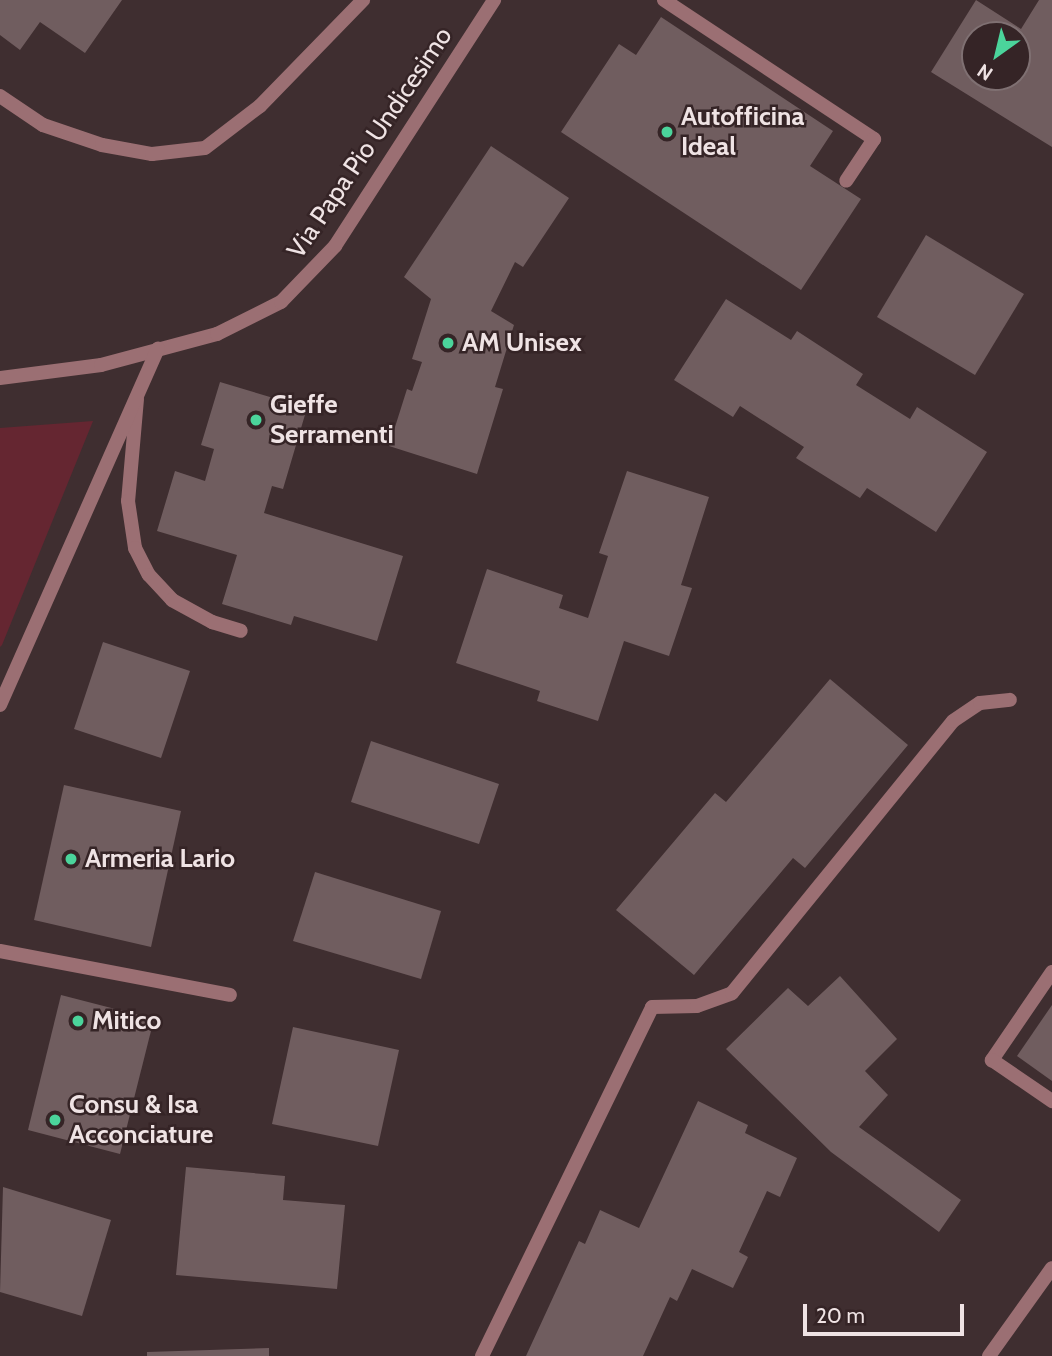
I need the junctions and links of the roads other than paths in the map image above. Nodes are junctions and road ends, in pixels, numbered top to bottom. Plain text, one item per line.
1 (363, 0) edge
2 (494, 0) edge
3 (664, 0) edge
4 (0, 96) edge
5 (846, 181) dead end
6 (158, 348) junction
7 (0, 378) edge
8 (138, 390) junction
9 (240, 631) dead end
10 (1010, 700) dead end
11 (0, 705) edge
12 (0, 951) edge
13 (1052, 972) edge
14 (230, 995) dead end
15 (1052, 1101) edge
16 (1052, 1268) edge
17 (482, 1356) edge
18 (989, 1356) edge

1 - 4 street
2 - 6 street, Via Papa Pio Undicesimo
3 - 5 street
6 - 7 street, Via Papa Pio Undicesimo
6 - 8 street
8 - 9 street
8 - 11 street
10 - 17 street
12 - 14 street
13 - 15 street
16 - 18 street

